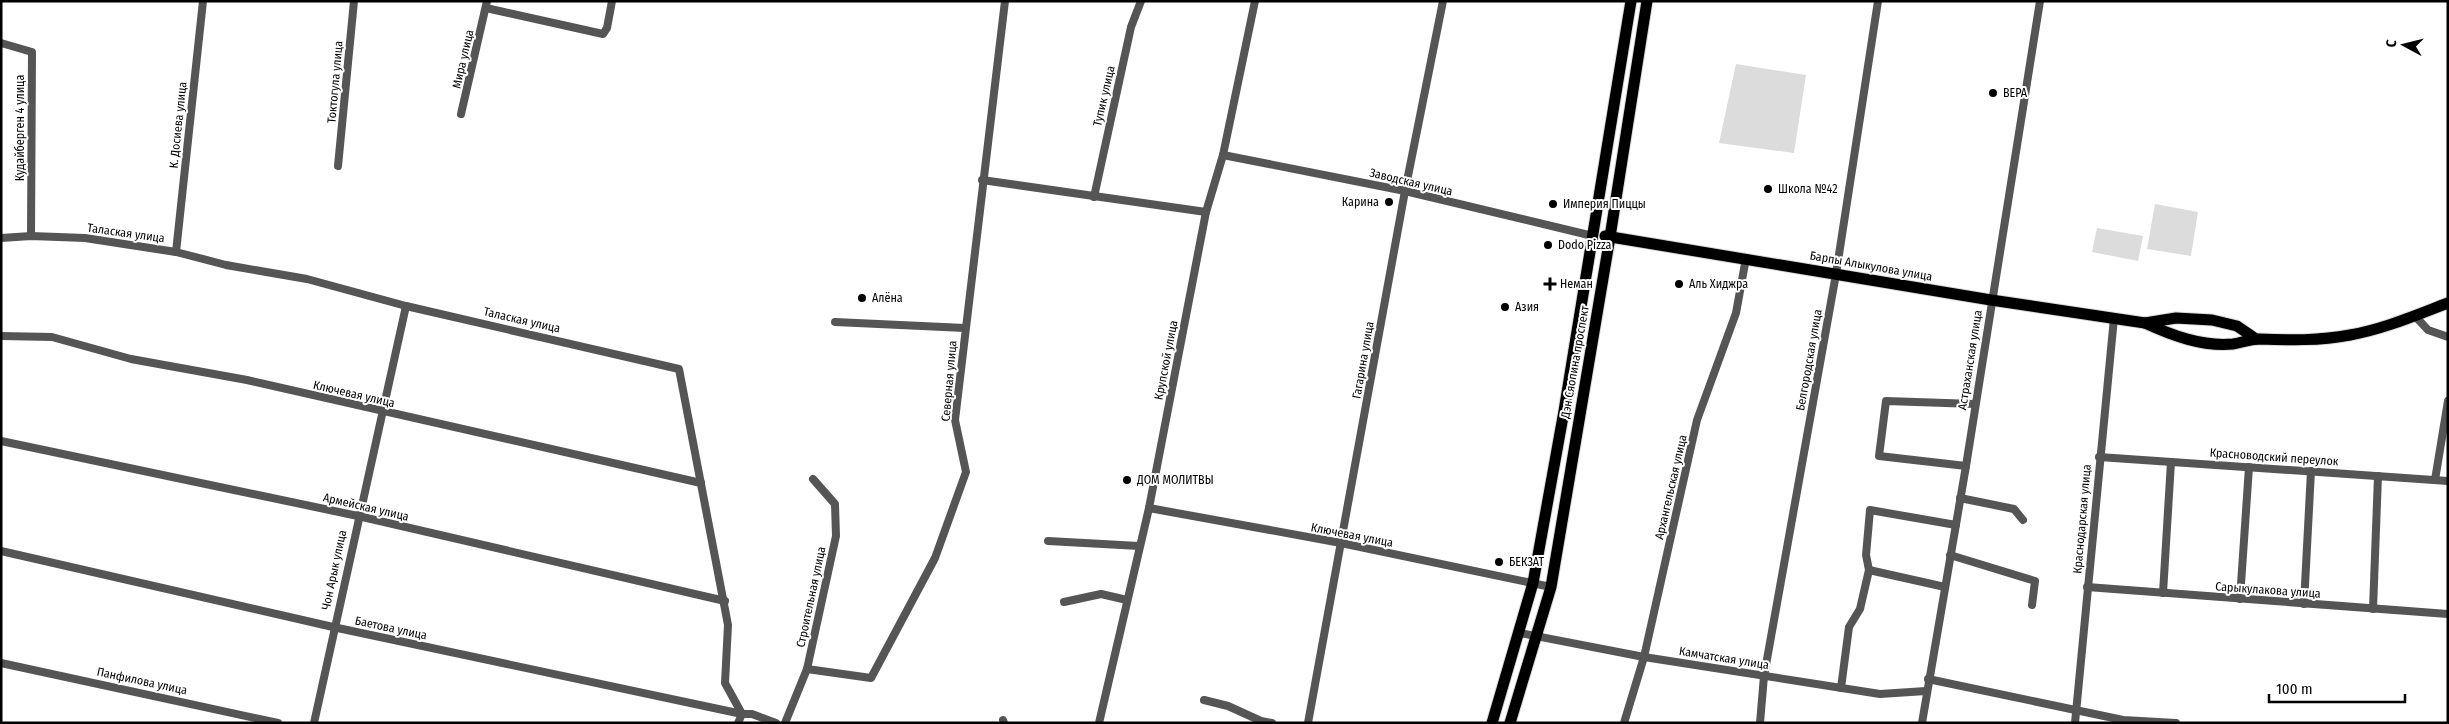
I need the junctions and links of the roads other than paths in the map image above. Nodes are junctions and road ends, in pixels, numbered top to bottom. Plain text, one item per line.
1 (203, 1) edge
2 (354, 1) edge
3 (612, 1) edge
4 (1005, 1) edge
5 (1141, 1) edge
6 (1255, 1) edge
7 (1443, 1) edge
8 (1631, 1) edge
9 (1647, 1) edge
10 (1878, 1) edge
11 (2040, 1) edge
12 (487, 5) edge
13 (1, 43) edge
14 (461, 114) dead end
15 (1223, 155) junction
16 (338, 166) dead end
17 (982, 180) junction
18 (1405, 191) junction
19 (1094, 197) junction
20 (1206, 212) junction
21 (30, 236) junction
22 (1593, 236) junction
23 (1610, 237) junction
24 (1, 238) edge
25 (176, 252) junction
26 (1746, 258) junction
27 (1836, 274) junction
28 (1991, 300) junction
29 (2448, 303) edge
30 (406, 306) junction
31 (2415, 316) junction
32 (2114, 318) junction
33 (834, 322) dead end
34 (2145, 323) junction
35 (965, 328) junction
36 (1, 336) edge
37 (2448, 337) edge
38 (2256, 339) junction
39 (2448, 401) edge
40 (1974, 404) junction
41 (382, 412) junction
42 (1, 441) edge
43 (2099, 457) junction
44 (2171, 462) junction
45 (1966, 466) junction
46 (2249, 467) junction
47 (2311, 471) junction
48 (2378, 476) junction
49 (813, 479) dead end
50 (2435, 480) junction
51 (2448, 481) edge
52 (701, 483) junction
53 (1960, 498) junction
54 (1149, 508) junction
55 (358, 516) junction
56 (2023, 520) dead end
57 (1956, 525) junction
58 (1048, 541) dead end
59 (1340, 543) junction
60 (1139, 546) junction
61 (1, 550) edge
62 (1950, 555) junction
63 (1870, 570) junction
64 (1533, 583) junction
65 (1551, 587) junction
66 (2088, 587) junction
67 (1944, 588) junction
68 (2163, 593) junction
69 (2240, 599) junction
70 (1127, 600) junction
71 (725, 601) junction
72 (1064, 602) dead end
73 (2304, 604) junction
74 (2032, 605) dead end
75 (2373, 609) junction
76 (2448, 614) edge
77 (333, 627) junction
78 (1520, 633) junction
79 (1536, 638) junction
80 (1644, 657) junction
81 (1, 664) edge
82 (808, 668) junction
83 (1764, 676) junction
84 (1928, 679) junction
85 (1841, 688) junction
86 (1926, 691) junction
87 (1204, 700) dead end
88 (2075, 711) junction
89 (742, 714) junction
90 (278, 723) edge
91 (314, 723) edge
92 (738, 723) edge
93 (776, 723) edge
94 (785, 723) edge
95 (1099, 723) edge
96 (1272, 723) edge
97 (1308, 723) edge
98 (1492, 723) edge
99 (1510, 723) edge
100 (1624, 723) edge
101 (1760, 723) edge
102 (1922, 723) edge
103 (2075, 723) edge
104 (2176, 723) edge

1 - 25 street, К. Досиева улица
2 - 16 street, Токтогула улица
3 - 12 street, Мира улица
4 - 17 street, Северная улица
5 - 19 street, Тупик улица
6 - 15 street, Крупской улица
7 - 18 street, Гагарина улица
8 - 22 main road, Дэн Сяопина проспект
9 - 23 main road, Дэн Сяопина проспект
10 - 27 street, Белгородская улица
11 - 28 street, Астраханская улица
12 - 14 street, Мира улица
13 - 21 street, Кудайберген 4 улица
15 - 18 street, Заводская улица
15 - 20 street, Крупской улица
17 - 19 street
17 - 35 street, Северная улица
18 - 22 street, Заводская улица
18 - 59 street, Гагарина улица
19 - 20 street
20 - 54 street, Крупской улица
21 - 24 street, Талаская улица
21 - 25 street, Талаская улица
22 - 23 main road, Барпы Алыкулова улица
22 - 64 main road, Дэн Сяопина проспект
23 - 26 main road, Барпы Алыкулова улица
23 - 65 main road, Дэн Сяопина проспект
25 - 30 street, Талаская улица
26 - 27 main road, Барпы Алыкулова улица
26 - 80 street, Архангельская улица
27 - 28 main road, Барпы Алыкулова улица
27 - 83 street, Белгородская улица
28 - 32 main road, Барпы Алыкулова улица
28 - 40 street, Астраханская улица
29 - 31 main road, Барпы Алыкулова улица
30 - 41 street, Чон Арык улица
30 - 52 street, Талаская улица
31 - 37 street
31 - 38 main road, Барпы Алыкулова улица
32 - 34 main road, Барпы Алыкулова улица
32 - 43 street, Краснодарская улица
33 - 35 street
34 - 38 main road, Барпы Алыкулова улица
34 - 38 main road, Барпы Алыкулова улица
35 - 82 street, Северная улица
36 - 41 street, Ключевая улица
39 - 50 street
40 - 45 street, Астраханская улица
40 - 45 street
41 - 52 street, Ключевая улица
41 - 55 street, Чон Арык улица
42 - 55 street, Армейская улица
43 - 44 street, Красноводский переулок
43 - 66 street, Краснодарская улица
44 - 46 street, Красноводский переулок
44 - 68 street
45 - 53 street, Астраханская улица
46 - 47 street, Красноводский переулок
46 - 69 street
47 - 48 street, Красноводский переулок
47 - 73 street
48 - 50 street, Красноводский переулок
48 - 75 street
49 - 82 street, Строительная улица
50 - 51 street, Красноводский переулок
52 - 71 street, Талаская улица
53 - 56 street
53 - 57 street, Астраханская улица
54 - 59 street, Ключевая улица
54 - 60 street, Крупской улица
55 - 71 street, Армейская улица
55 - 77 street, Чон Арык улица
57 - 62 street, Астраханская улица
57 - 63 street
58 - 60 street
59 - 64 street, Ключевая улица
59 - 97 street, Гагарина улица
60 - 70 street, Крупской улица
61 - 77 street, Баетова улица
62 - 67 street, Астраханская улица
62 - 74 street
63 - 67 street
63 - 85 street
64 - 65 street, Ключевая улица
64 - 78 main road, Дэн Сяопина проспект
65 - 79 main road, Дэн Сяопина проспект
66 - 68 street, Сарыкулакова улица
66 - 88 street, Краснодарская улица
67 - 84 street, Астраханская улица
68 - 69 street, Сарыкулакова улица
69 - 73 street, Сарыкулакова улица
70 - 72 street
70 - 95 street, Крупской улица
71 - 89 street, Талаская улица
73 - 75 street, Сарыкулакова улица
75 - 76 street, Сарыкулакова улица
77 - 89 street, Баетова улица
77 - 91 street, Чон Арык улица
78 - 79 street, Камчатская улица
78 - 98 main road, Дэн Сяопина проспект
79 - 80 street, Камчатская улица
79 - 99 main road, Дэн Сяопина проспект
80 - 83 street, Камчатская улица
80 - 100 street, Архангельская улица
81 - 90 street, Панфилова улица
82 - 94 street, Строительная улица
83 - 85 street, Камчатская улица
83 - 101 street, Белгородская улица
84 - 86 street, Астраханская улица
84 - 88 street
85 - 86 street, Камчатская улица
86 - 102 street, Астраханская улица
87 - 96 street
88 - 103 street, Краснодарская улица
88 - 104 street
89 - 92 street
89 - 93 street, Баетова улица

